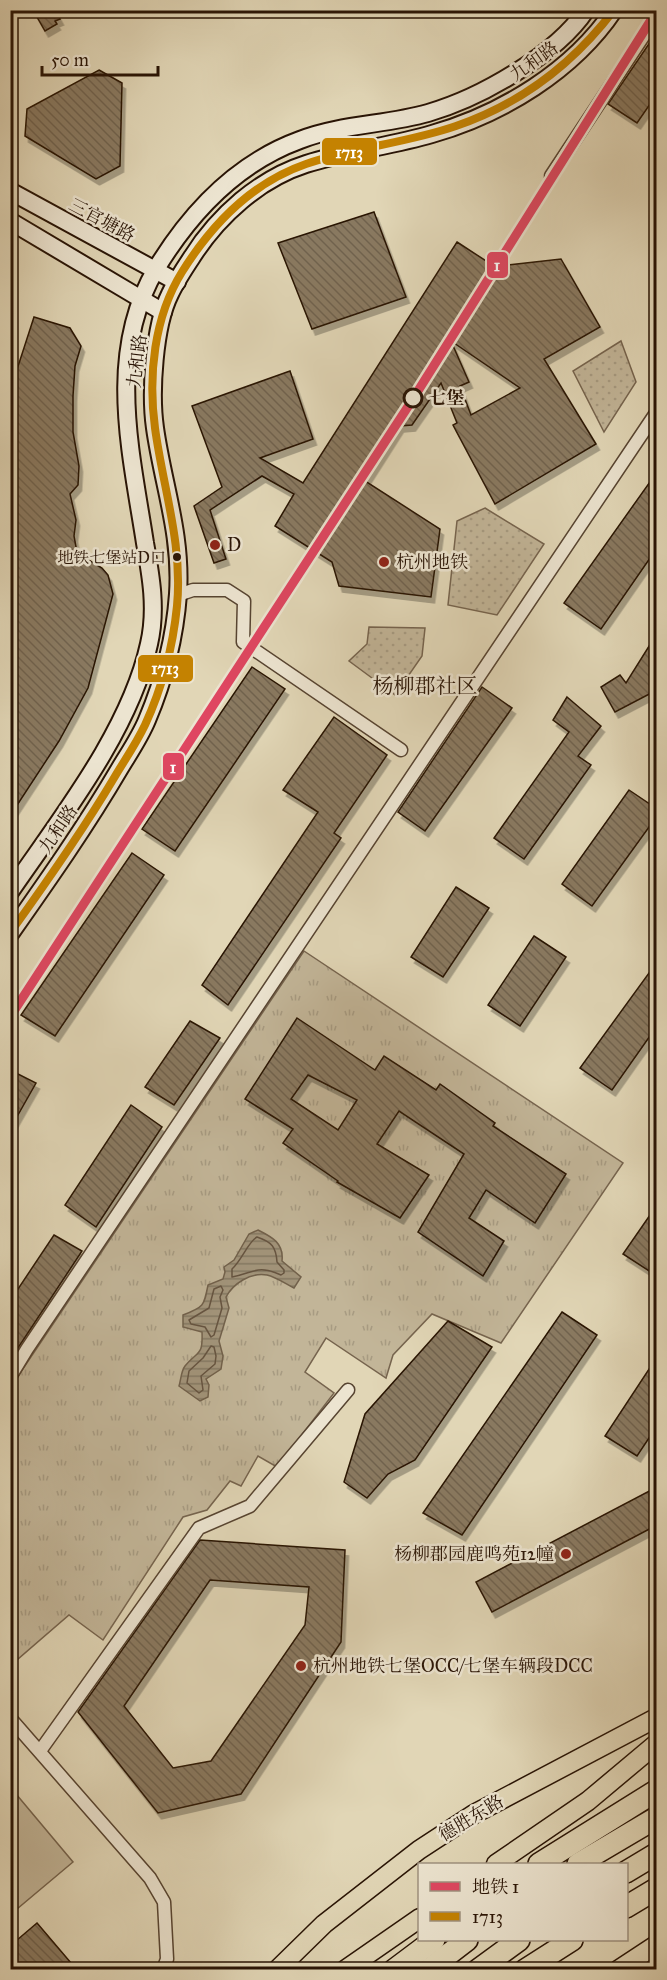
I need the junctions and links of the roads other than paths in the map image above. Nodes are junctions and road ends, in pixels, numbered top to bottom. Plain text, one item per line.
1 (586, 10) edge
2 (614, 10) edge
3 (657, 17) edge
4 (550, 176) dead end
5 (10, 191) edge
6 (10, 221) edge
7 (155, 270) junction
8 (177, 282) junction
9 (141, 300) junction
10 (163, 312) junction
11 (657, 413) edge
12 (178, 595) junction
13 (401, 750) dead end
14 (10, 892) edge
15 (10, 934) edge
16 (10, 1377) edge
17 (348, 1390) dead end
18 (10, 1718) edge
19 (657, 1718) edge
20 (657, 1743) edge
21 (39, 1751) junction
22 (657, 1791) edge
23 (657, 1818) edge
24 (657, 1854) edge
25 (497, 1863) edge
26 (541, 1863) edge
27 (580, 1863) edge
28 (628, 1871) edge
29 (657, 1889) edge
30 (628, 1906) edge
31 (418, 1919) edge
32 (433, 1941) edge
33 (466, 1941) edge
34 (518, 1941) edge
35 (570, 1941) edge
36 (657, 1945) edge
37 (163, 1970) edge
38 (277, 1970) edge
39 (345, 1970) edge
40 (394, 1970) edge
41 (428, 1970) edge
42 (477, 1970) edge
43 (525, 1970) edge
44 (618, 1970) edge

1 - 7 street, 九和路
2 - 8 street, 九和路
3 - 4 street
5 - 7 street, 三官塘路
6 - 9 street
7 - 8 street, 三官塘路
7 - 9 street, 九和路
8 - 10 street, 九和路
9 - 10 street
9 - 14 street, 九和路
10 - 12 street, 九和路
11 - 16 street
12 - 13 street
12 - 15 street, 九和路
17 - 21 street
18 - 21 street
19 - 38 main road, 德胜东路
20 - 25 main road
21 - 37 street
22 - 26 highway
23 - 27 highway
24 - 28 highway
29 - 30 highway
31 - 39 main road
32 - 40 highway
33 - 41 highway
34 - 42 highway
35 - 43 highway
36 - 44 main road

